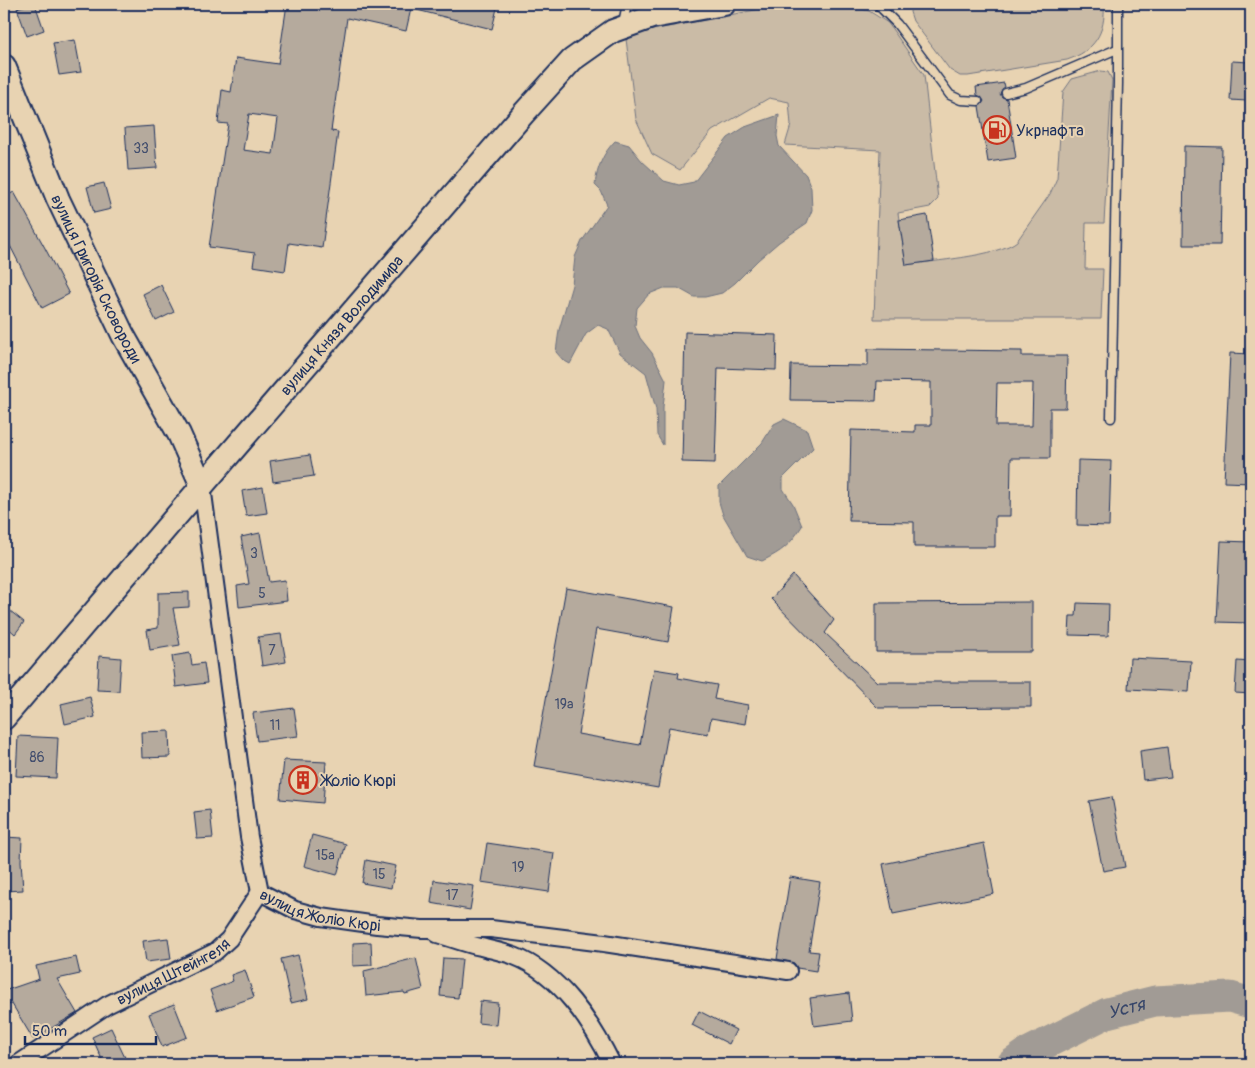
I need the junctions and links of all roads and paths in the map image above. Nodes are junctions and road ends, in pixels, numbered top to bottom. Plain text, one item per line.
1 (627, 4) edge
2 (724, 4) edge
3 (877, 4) edge
4 (1118, 4) edge
5 (622, 28) junction
6 (1117, 49) junction
7 (4, 66) edge
8 (1006, 93) dead end
9 (978, 101) dead end
10 (1111, 418) dead end
11 (202, 486) junction
12 (4, 718) edge
13 (260, 892) junction
14 (422, 929) junction
15 (788, 971) dead end
16 (18, 1064) edge
17 (612, 1064) edge

1 - 5 lane
2 - 5 main road, вулиця Князя Володимира
3 - 9 lane
4 - 6 lane
5 - 11 main road, вулиця Князя Володимира
6 - 8 lane
6 - 10 lane
7 - 11 main road, вулиця Григорія Сковороди
11 - 12 main road, вулиця Князя Володимира
11 - 13 street, вулиця Жоліо Кюрі
13 - 14 street, вулиця Жоліо Кюрі
13 - 16 street, вулиця Штейнгеля
14 - 15 street, вулиця Жоліо Кюрі
14 - 17 street

